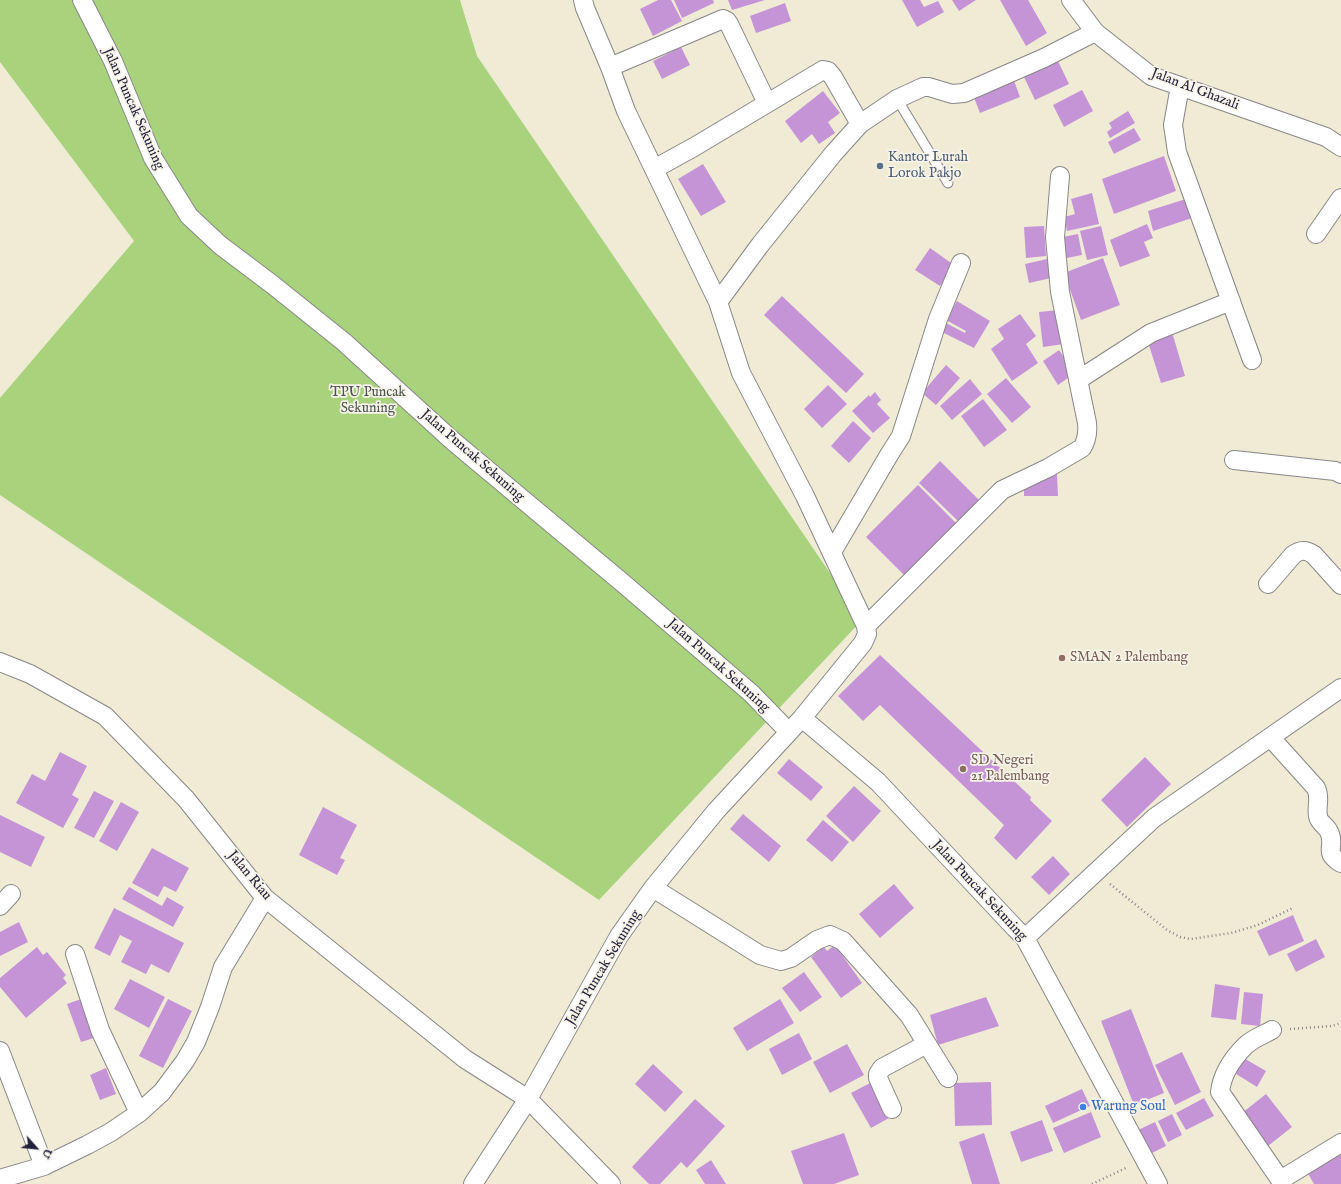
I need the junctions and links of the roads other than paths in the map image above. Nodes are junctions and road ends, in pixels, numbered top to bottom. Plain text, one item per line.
1 (82, 0) edge
2 (583, 0) edge
3 (1072, 0) edge
4 (1096, 32) junction
5 (610, 67) junction
6 (1180, 86) junction
7 (897, 99) junction
8 (767, 103) junction
9 (860, 124) junction
10 (1341, 147) edge
11 (654, 169) junction
12 (1060, 176) dead end
13 (948, 183) dead end
14 (1341, 198) edge
15 (1316, 234) dead end
16 (961, 263) dead end
17 (1231, 301) junction
18 (718, 302) junction
19 (1252, 360) dead end
20 (1078, 380) junction
21 (1234, 460) dead end
22 (1341, 474) edge
23 (832, 552) junction
24 (1268, 584) dead end
25 (1341, 585) edge
26 (864, 635) junction
27 (0, 662) edge
28 (1341, 688) edge
29 (802, 718) junction
30 (788, 732) junction
31 (1271, 738) junction
32 (1341, 863) edge
33 (653, 888) junction
34 (265, 898) junction
35 (1025, 938) junction
36 (75, 954) dead end
37 (1272, 1030) road end
38 (927, 1044) junction
39 (0, 1051) edge
40 (948, 1078) dead end
41 (528, 1099) junction
42 (892, 1109) dead end
43 (139, 1113) junction
44 (1341, 1143) edge
45 (44, 1166) junction
46 (0, 1180) edge
47 (1281, 1182) edge
48 (473, 1184) edge
49 (611, 1184) edge
50 (1158, 1184) edge

1 - 30 street, Jalan Puncak Sekuning
2 - 5 street
3 - 4 street, Jalan Al Ghazali
4 - 6 street, Jalan Al Ghazali
4 - 7 street
5 - 8 street
5 - 11 street
6 - 10 street, Jalan Al Ghazali
6 - 17 street
7 - 9 street
7 - 13 lane
8 - 9 street
8 - 11 street
9 - 18 street
11 - 18 street
12 - 20 street, Jalan Puncak Sekuning
14 - 15 street
16 - 23 street
17 - 19 street
17 - 20 street
18 - 23 street
20 - 26 street, Jalan Puncak Sekuning
21 - 22 street
23 - 26 street
24 - 25 street
26 - 29 street, Jalan Puncak Sekuning
27 - 34 street, Jalan Riau
28 - 31 street
29 - 30 street, Jalan Puncak Sekuning
29 - 35 street, Jalan Puncak Sekuning
30 - 33 street, Jalan Puncak Sekuning
31 - 32 street
31 - 35 street
33 - 38 street
33 - 41 street, Jalan Puncak Sekuning
34 - 41 street, Jalan Riau
34 - 43 street
35 - 50 street, Jalan Puncak Sekuning
36 - 43 street
37 - 47 street
38 - 40 street
38 - 42 street
39 - 45 street
41 - 48 street, Jalan Puncak Sekuning
41 - 49 street, Jalan Riau
43 - 45 street
44 - 47 street
45 - 46 street

